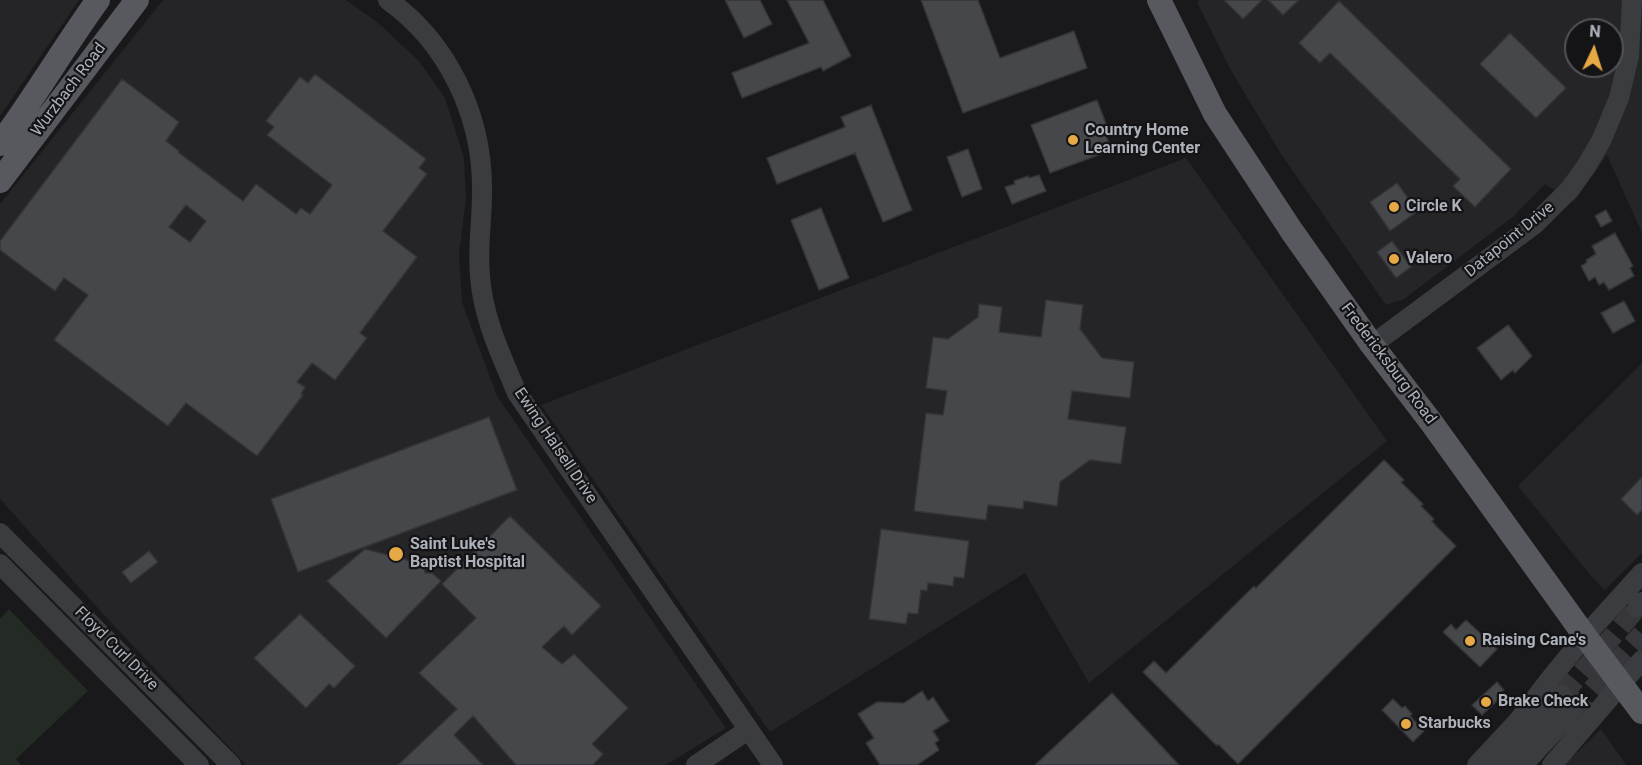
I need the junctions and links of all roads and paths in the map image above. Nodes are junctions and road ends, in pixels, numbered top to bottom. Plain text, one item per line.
1 (98, 0) edge
2 (137, 0) edge
3 (388, 0) edge
4 (1159, 0) edge
5 (1632, 0) edge
6 (0, 144) edge
7 (0, 181) edge
8 (1372, 345) junction
9 (0, 533) edge
10 (0, 564) edge
11 (1642, 573) edge
12 (1588, 640) junction
13 (1642, 660) edge
14 (1619, 682) junction
15 (1642, 712) edge
16 (748, 730) junction
17 (199, 765) edge
18 (231, 765) edge
19 (696, 765) edge
20 (773, 765) edge
21 (1476, 765) edge
22 (1500, 765) edge
23 (1524, 765) edge
24 (1552, 765) edge

1 - 6 main road, Wurzbach Road
2 - 7 main road, Wurzbach Road
3 - 16 street, Ewing Halsell Drive
4 - 8 main road, Fredericksburg Road
5 - 8 street, Datapoint Drive
8 - 12 main road, Fredericksburg Road
9 - 18 street, Floyd Curl Drive
10 - 17 street, Floyd Curl Drive
11 - 12 street
12 - 14 main road, Fredericksburg Road
12 - 21 street
13 - 14 street
14 - 15 main road, Fredericksburg Road
14 - 24 street
16 - 19 street
16 - 20 street, Ewing Halsell Drive
22 - 23 street

